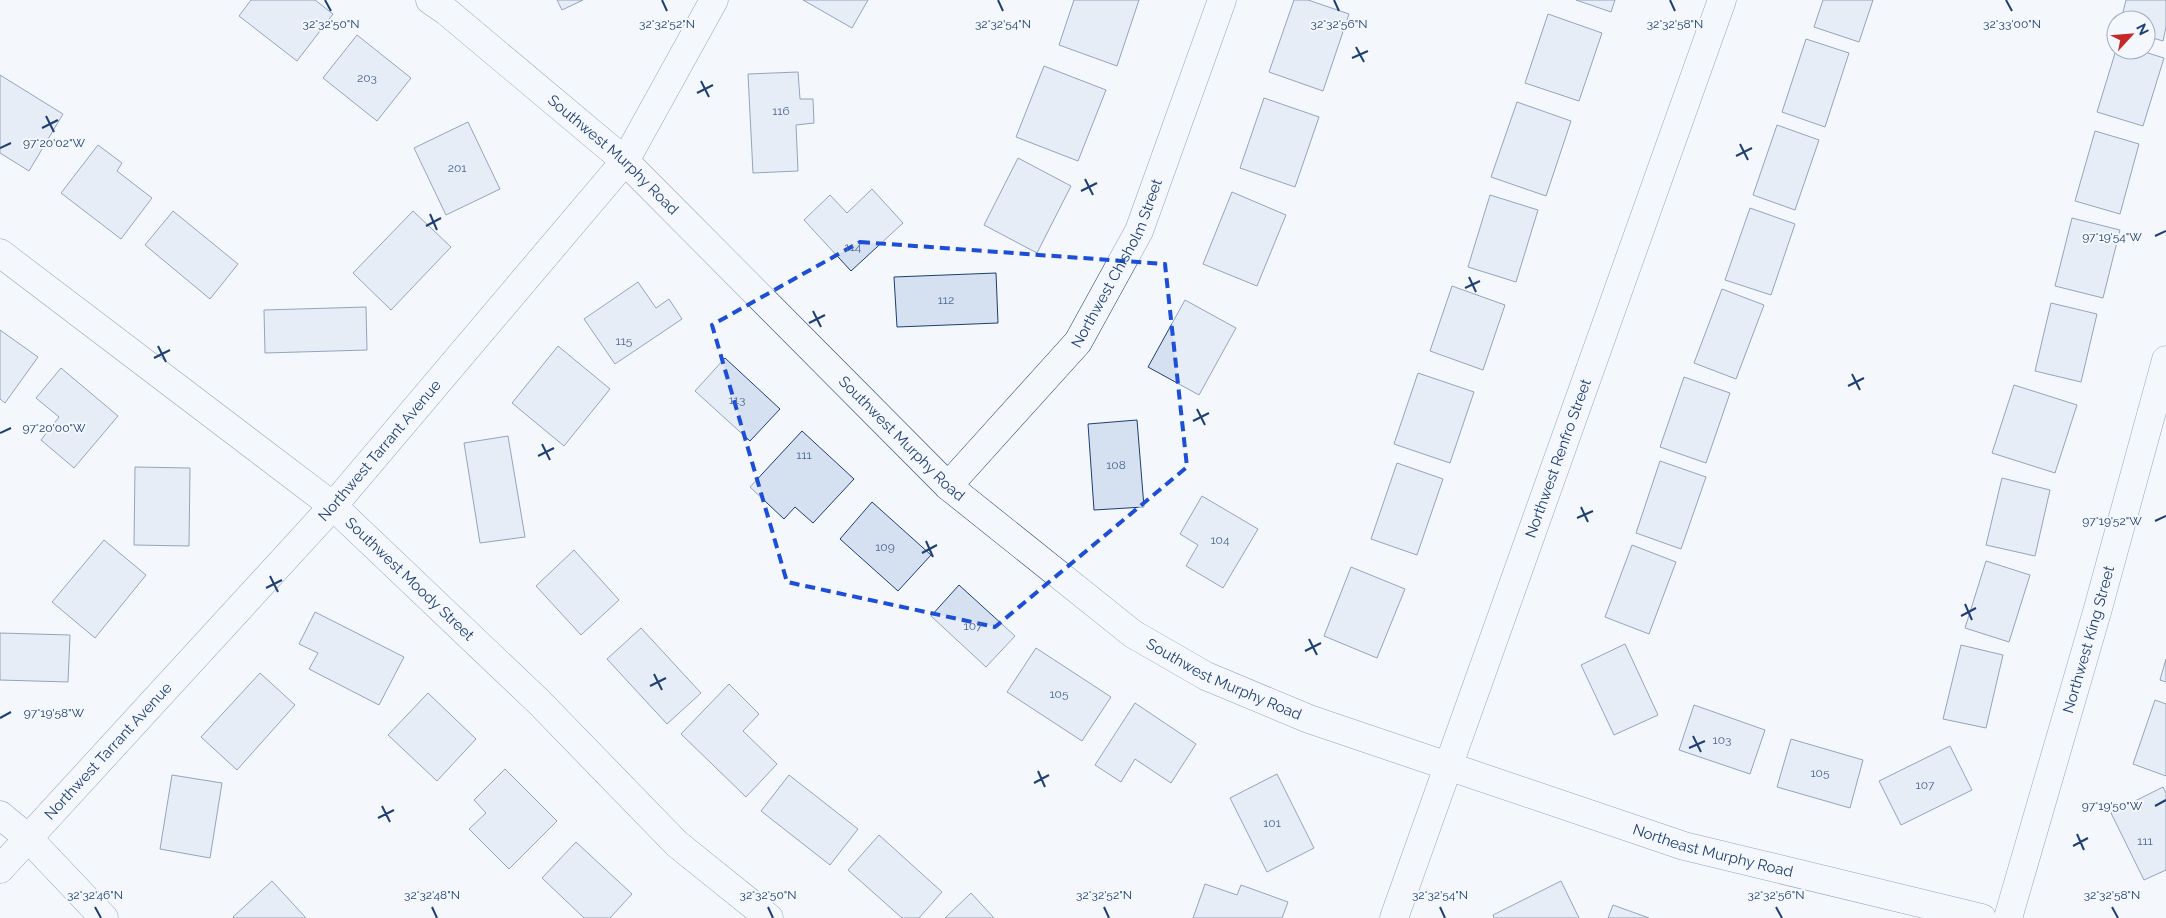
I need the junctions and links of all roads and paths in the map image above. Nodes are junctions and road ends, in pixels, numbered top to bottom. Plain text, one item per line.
1 (430, 0) edge
2 (714, 0) edge
3 (1222, 0) edge
4 (1722, 0) edge
5 (625, 161) junction
6 (0, 253) edge
7 (2166, 360) edge
8 (948, 486) junction
9 (333, 506) junction
10 (1448, 766) junction
11 (0, 815) edge
12 (28, 838) junction
13 (0, 868) edge
14 (104, 918) edge
15 (769, 918) edge
16 (1394, 918) edge
17 (1982, 918) edge
18 (2008, 918) edge

1 - 5 street, Southwest Murphy Road
2 - 5 street, Northwest Tarrant Avenue
3 - 8 street, Northwest Chisholm Street
4 - 10 street, Northwest Renfro Street
5 - 8 street, Southwest Murphy Road
5 - 9 street, Northwest Tarrant Avenue
6 - 9 street, Southwest Moody Street
7 - 18 street, Northwest King Street
8 - 10 street, Southwest Murphy Road
9 - 12 street, Northwest Tarrant Avenue
9 - 15 street, Southwest Moody Street
10 - 16 street, Northwest Renfro Street
10 - 17 street, Northeast Murphy Road
11 - 12 street
12 - 13 street, Northwest Tarrant Avenue
12 - 14 street

